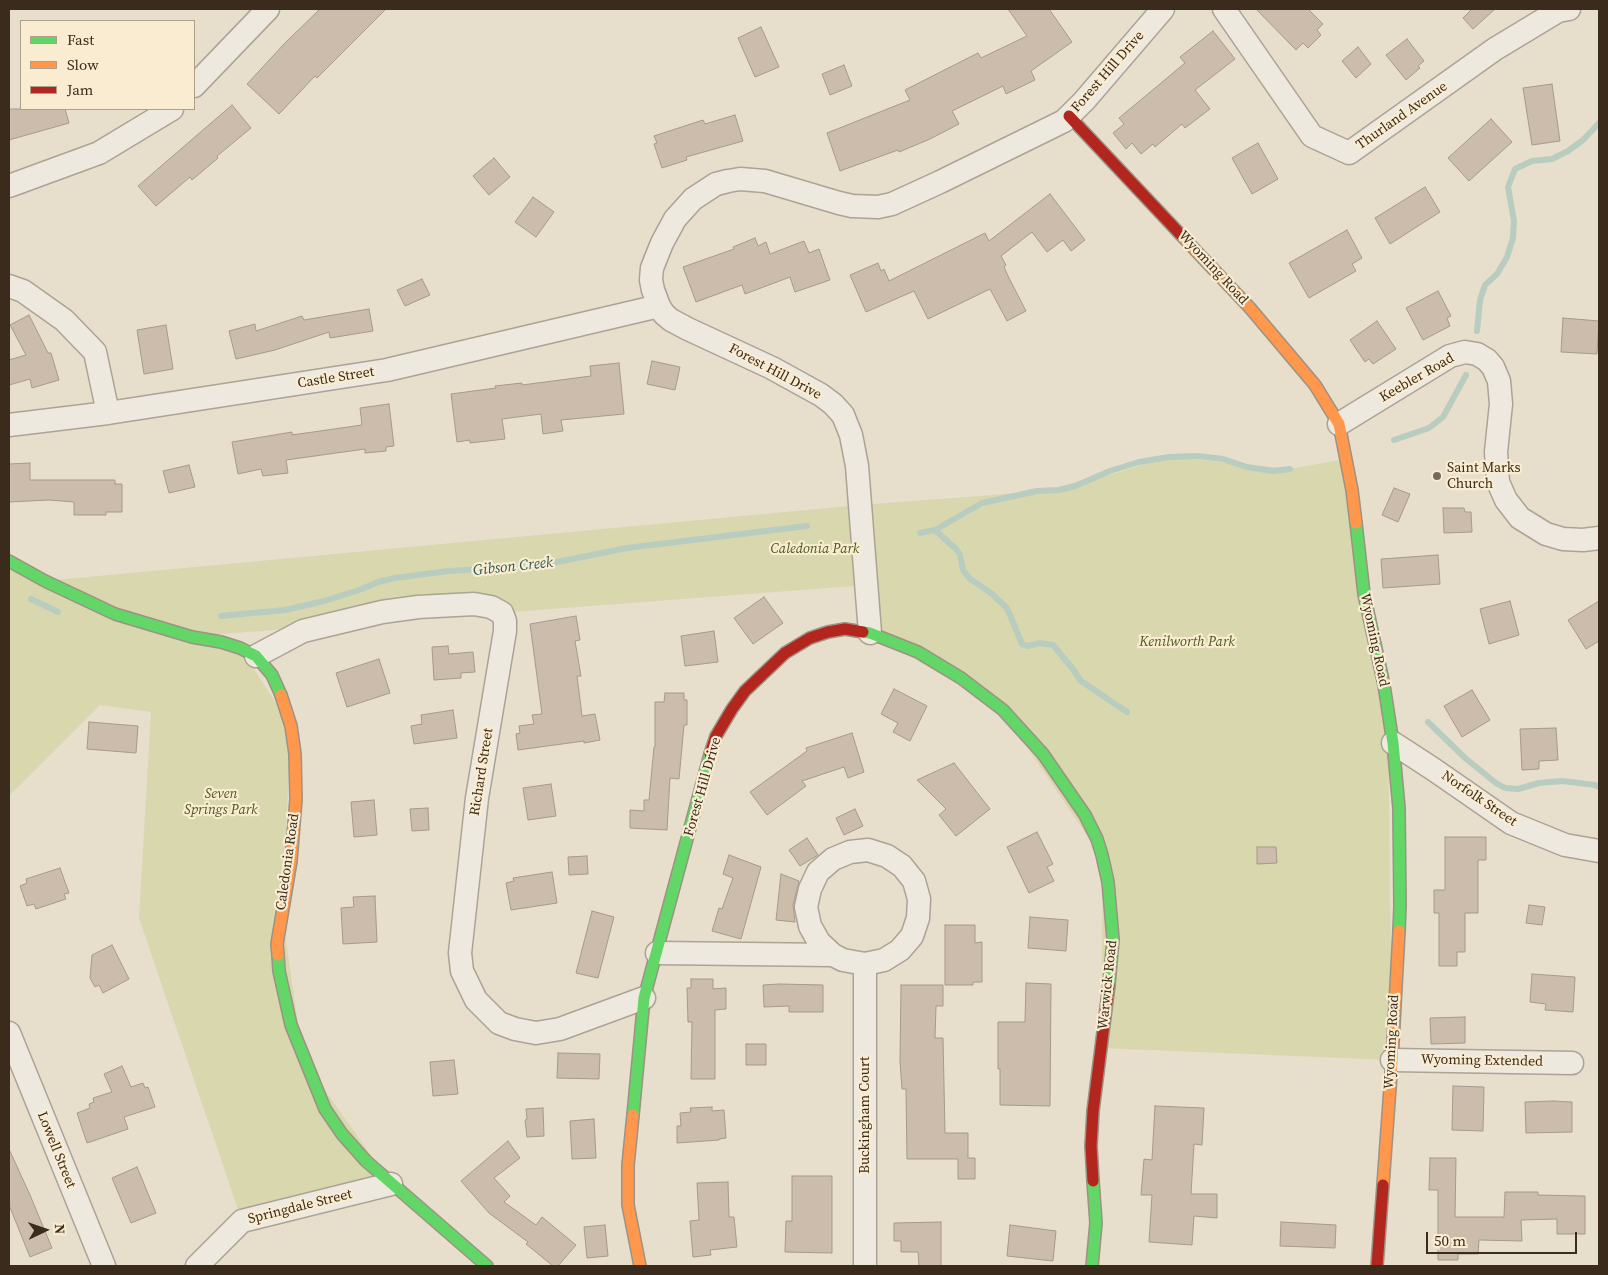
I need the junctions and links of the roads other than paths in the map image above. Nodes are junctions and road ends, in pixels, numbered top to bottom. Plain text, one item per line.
1 (268, 9) edge
2 (1163, 9) edge
3 (1224, 9) edge
4 (1569, 9) edge
5 (195, 85) edge
6 (170, 110) edge
7 (1069, 116) junction
8 (9, 186) edge
9 (9, 286) edge
10 (659, 306) junction
11 (108, 413) junction
12 (1339, 424) junction
13 (9, 425) edge
14 (1599, 538) edge
15 (9, 561) edge
16 (870, 633) junction
17 (256, 656) junction
18 (1393, 744) junction
19 (1599, 851) edge
20 (657, 953) junction
21 (833, 955) junction
22 (865, 964) junction
23 (644, 998) junction
24 (9, 1033) edge
25 (1392, 1060) junction
26 (1572, 1063) dead end
27 (391, 1184) junction
28 (104, 1266) edge
29 (197, 1266) edge
30 (487, 1266) edge
31 (640, 1266) edge
32 (865, 1266) edge
33 (1092, 1266) edge
34 (1377, 1266) edge

1 - 5 street
2 - 7 street, Forest Hill Drive
3 - 4 street, Thurland Avenue
6 - 8 street
7 - 10 street, Forest Hill Drive
7 - 12 street, Wyoming Road
9 - 11 street
10 - 11 street, Castle Street
10 - 16 street, Forest Hill Drive
11 - 13 street, Castle Street
12 - 14 street, Keebler Road
12 - 18 street, Wyoming Road
15 - 17 street, Caledonia Road
16 - 20 street, Forest Hill Drive
16 - 33 street, Warwick Road
17 - 23 street, Richard Street
17 - 27 street, Caledonia Road
18 - 19 street, Norfolk Street
18 - 25 street, Wyoming Road
20 - 21 street
20 - 23 street, Forest Hill Drive
21 - 22 street
21 - 22 street
22 - 32 street, Buckingham Court
23 - 31 street, Forest Hill Drive
24 - 28 street, Lowell Street
25 - 26 street, Wyoming Extended
25 - 34 street, Wyoming Road
27 - 29 street, Springdale Street
27 - 30 street, Caledonia Road

